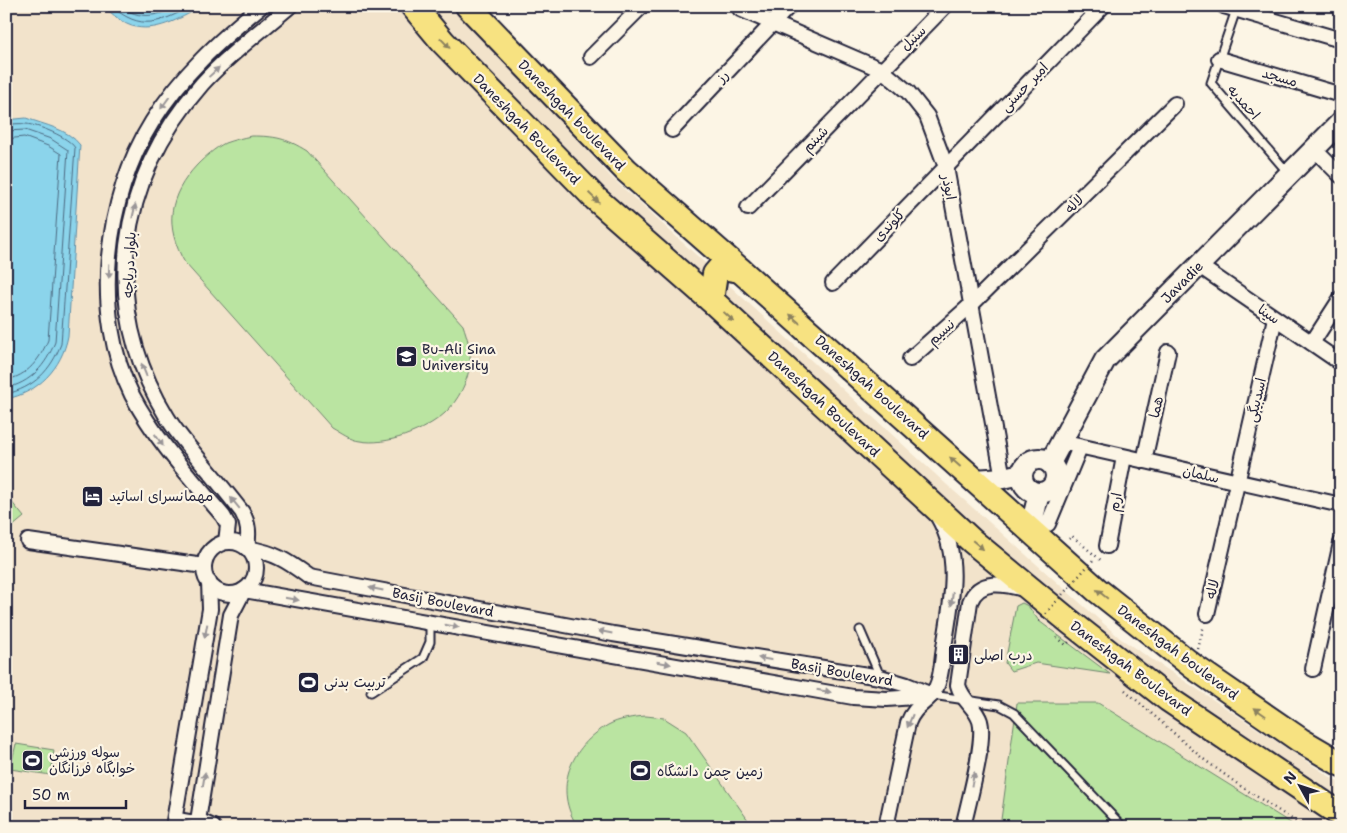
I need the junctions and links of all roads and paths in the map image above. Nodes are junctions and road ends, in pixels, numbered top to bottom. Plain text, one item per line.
1 (261, 6) edge
2 (290, 6) edge
3 (413, 6) edge
4 (468, 6) edge
5 (642, 6) edge
6 (739, 6) edge
7 (789, 6) edge
8 (944, 6) edge
9 (1103, 6) edge
10 (1230, 8) edge
11 (773, 22) junction
12 (1341, 40) edge
13 (591, 56) dead end
14 (1219, 59) junction
15 (882, 70) junction
16 (1341, 94) edge
17 (1175, 104) dead end
18 (1341, 122) edge
19 (672, 130) dead end
20 (1314, 149) junction
21 (946, 167) junction
22 (1289, 174) junction
23 (1341, 176) edge
24 (748, 208) dead end
25 (1198, 266) junction
26 (740, 270) junction
27 (833, 283) dead end
28 (1341, 298) edge
29 (711, 300) junction
30 (972, 304) junction
31 (1275, 318) junction
32 (1312, 343) junction
33 (1168, 352) dead end
34 (910, 359) dead end
35 (1341, 363) edge
36 (1070, 445) junction
37 (1124, 457) junction
38 (1144, 461) junction
39 (1050, 463) junction
40 (1013, 476) junction
41 (975, 480) junction
42 (1237, 482) junction
43 (917, 491) junction
44 (1039, 493) junction
45 (1341, 506) edge
46 (1041, 528) junction
47 (28, 541) dead end
48 (226, 542) junction
49 (1341, 543) edge
50 (1107, 546) dead end
51 (247, 548) junction
52 (1093, 560) dead end
53 (1103, 562) dead end
54 (204, 566) junction
55 (209, 582) junction
56 (244, 590) junction
57 (1033, 592) junction
58 (1207, 614) joint
59 (1039, 621) dead end
60 (430, 622) junction
61 (860, 630) dead end
62 (1194, 667) junction
63 (1313, 669) dead end
64 (880, 677) junction
65 (371, 692) dead end
66 (932, 695) junction
67 (965, 701) junction
68 (1300, 740) junction
69 (1341, 757) edge
70 (1341, 764) edge
71 (1267, 765) junction
72 (1341, 804) edge
73 (1341, 815) edge
74 (174, 821) edge
75 (197, 823) edge
76 (213, 827) edge
77 (886, 827) edge
78 (963, 827) edge
79 (1123, 827) edge

1 -> 48 street, بلوار دریاچه
51 -> 2 street, بلوار دریاچه
3 -> 29 highway, Daneshgah Boulevard
4 - 26 highway, Daneshgah boulevard
5 - 13 street
6 - 11 street, ابوذر
7 - 11 street, رز
8 - 15 street, سنبل
9 - 21 street, امیر حسنی
10 - 12 street
10 - 14 lane, احمدیه
11 - 15 street, ابوذر
11 - 19 street, رز
14 - 16 street, مسجد
14 - 22 lane, احمدیه
15 - 21 street, ابوذر
15 - 24 street, شبنم
17 - 30 street, لاله
18 - 20 main road, Javadie
20 - 22 main road, Javadie
20 - 23 street
21 - 27 street, کلوندی
21 - 30 street, ابوذر
22 - 25 main road, Javadie
25 - 31 street, سینا
25 - 36 main road, Javadie
26 - 29 highway
41 -> 26 highway, Daneshgah boulevard
28 - 32 street
29 -> 43 highway, Daneshgah Boulevard
30 - 34 street, نسیم
30 - 40 street, ابوذر
31 - 32 street, سینا
31 - 42 street, اسدبیگی
32 - 35 street, سینا
33 - 38 street, هما
36 - 37 street, سلمان
36 - 39 main road, Javadie
36 - 46 street
37 - 38 street, سلمان
37 - 50 street, ارم
38 - 42 street, سلمان
39 - 40 main road
39 - 44 main road
40 - 41 main road
40 - 44 main road
41 - 46 highway, Daneshgah boulevard
42 - 45 street, سلمان
42 - 58 street, لاله
43 -> 57 highway, Daneshgah Boulevard
43 -> 66 street
44 - 46 main road
46 - 53 path
62 -> 46 highway, Daneshgah boulevard
47 - 54 street
48 - 51 street
48 - 54 street
49 - 63 street
51 - 56 street
64 -> 51 street, Basij Boulevard
52 - 59 path, bridge
54 - 55 street
55 - 56 street
55 -> 74 street
56 -> 60 street, Basij Boulevard
75 -> 56 street
57 - 67 street
57 - 71 highway, Daneshgah Boulevard
58 - 62 path, لاله
60 - 65 lane
60 -> 66 street, Basij Boulevard
61 - 64 lane
68 -> 62 highway, Daneshgah boulevard
64 - 66 street, Basij Boulevard
66 - 67 lane
66 -> 77 street
78 -> 67 street
67 - 79 lane
68 - 69 highway
68 - 70 highway
71 - 72 highway
71 - 73 highway
74 - 75 lane
75 - 76 street

